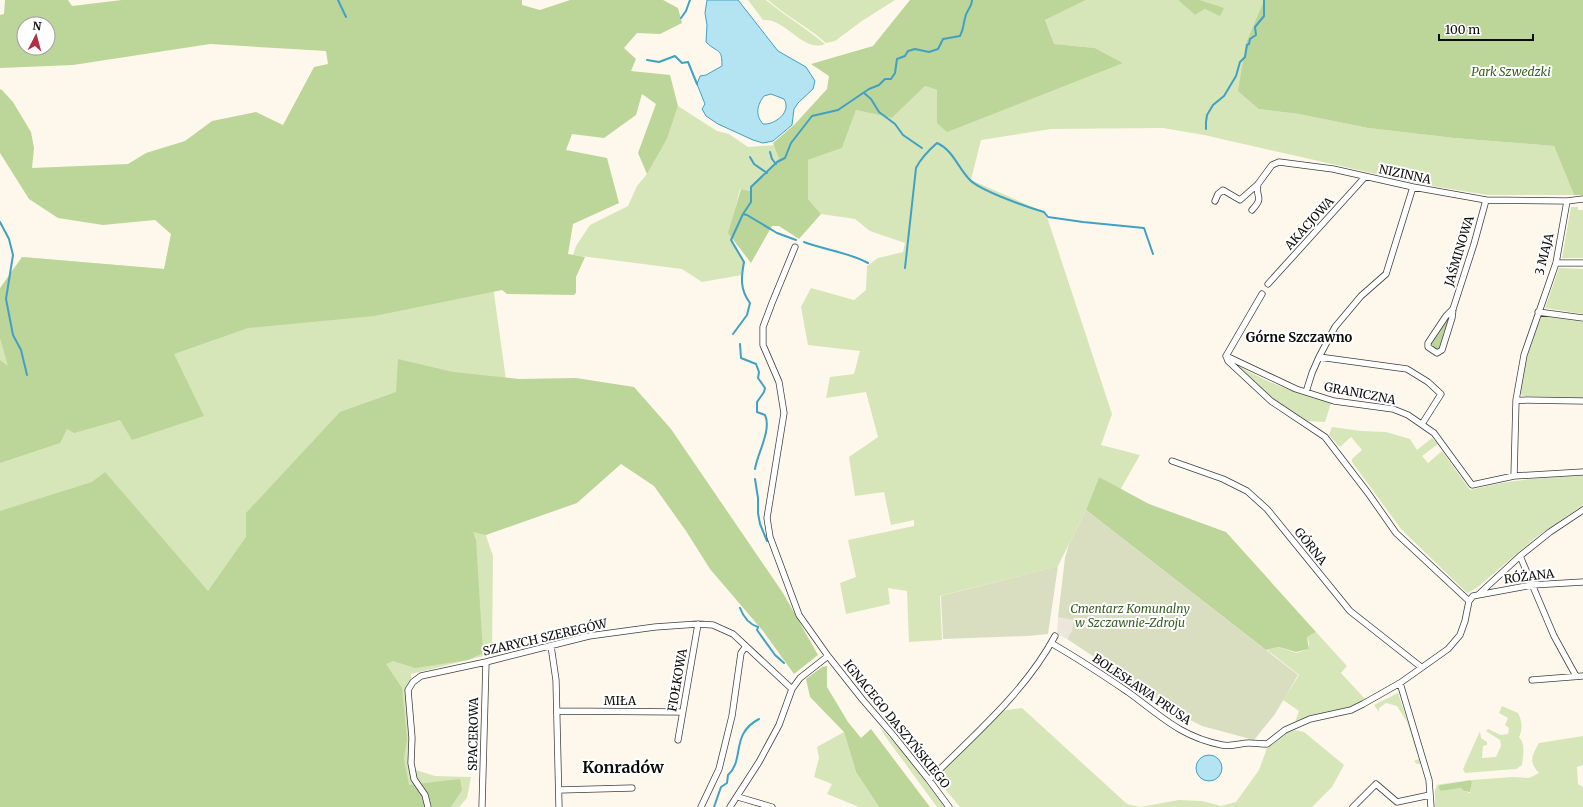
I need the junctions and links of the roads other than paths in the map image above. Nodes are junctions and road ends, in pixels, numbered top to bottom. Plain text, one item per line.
1 (1365, 177) junction
2 (1258, 184) junction
3 (1413, 187) junction
4 (1583, 199) edge
5 (1486, 200) junction
6 (1215, 201) dead end
7 (1567, 201) junction
8 (1252, 210) dead end
9 (795, 247) dead end
10 (1556, 263) junction
11 (1583, 263) edge
12 (1268, 284) dead end
13 (1262, 294) dead end
14 (1452, 309) junction
15 (1538, 312) junction
16 (1583, 318) edge
17 (1226, 356) junction
18 (1318, 357) junction
19 (1306, 392) junction
20 (1516, 400) junction
21 (1583, 401) edge
22 (1422, 424) junction
23 (1172, 461) dead end
24 (1583, 472) edge
25 (1514, 476) junction
26 (1583, 510) edge
27 (1520, 556) junction
28 (1583, 582) edge
29 (1532, 585) junction
30 (1478, 595) junction
31 (1469, 601) junction
32 (698, 624) junction
33 (1055, 636) dead end
34 (1051, 643) junction
35 (551, 646) junction
36 (746, 646) junction
37 (828, 656) junction
38 (486, 662) junction
39 (1421, 667) junction
40 (1576, 676) junction
41 (1583, 676) edge
42 (1532, 680) dead end
43 (1400, 683) junction
44 (792, 690) junction
45 (557, 711) junction
46 (682, 712) junction
47 (678, 740) dead end
48 (929, 780) junction
49 (632, 788) dead end
50 (559, 790) junction
51 (1430, 795) junction
52 (738, 796) junction
53 (1396, 805) edge
54 (428, 807) edge
55 (482, 807) edge
56 (559, 807) edge
57 (701, 807) edge
58 (730, 807) edge
59 (772, 807) edge
60 (949, 807) edge
61 (1353, 807) edge
62 (1431, 807) edge

1 - 2 street, NIZINNA
1 - 3 street, NIZINNA
1 - 12 street, AKACJOWA
2 - 6 street, NIZINNA
2 - 8 street
3 - 5 street, NIZINNA
3 - 18 street
4 - 7 street, NIZINNA
5 - 7 street, NIZINNA
5 - 14 street, JAŚMINOWA
7 - 10 street, 3 MAJA
9 - 37 street, IGNACEGO DASZYŃSKIEGO
10 - 11 street
10 - 15 street, 3 MAJA
13 - 17 street
14 - 14 street, JAŚMINOWA
15 - 16 street
15 - 20 street, 3 MAJA
17 - 19 street, GRANICZNA
17 - 31 street
18 - 19 street
18 - 22 street
19 - 22 street, GRANICZNA
20 - 21 street
20 - 25 street, 3 MAJA
22 - 25 street, GRANICZNA
23 - 39 street, GÓRNA
24 - 25 street, GRANICZNA
26 - 27 street
27 - 29 street
27 - 30 street
28 - 29 street, RÓŻANA
29 - 30 street, RÓŻANA
29 - 40 street
30 - 31 street
31 - 39 street, BOLESŁAWA PRUSA
32 - 35 street, SZARYCH SZEREGÓW
32 - 36 street, SZARYCH SZEREGÓW
32 - 46 street, FIOŁKOWA
33 - 34 street
34 - 43 street, BOLESŁAWA PRUSA
34 - 48 street
35 - 38 street, SZARYCH SZEREGÓW
35 - 45 street
36 - 44 street, SZARYCH SZEREGÓW
36 - 57 street
37 - 44 street
37 - 48 street, IGNACEGO DASZYŃSKIEGO
38 - 54 street, SZARYCH SZEREGÓW
38 - 55 street, SPACEROWA
39 - 43 street, BOLESŁAWA PRUSA
40 - 41 street
40 - 42 street
43 - 51 street
44 - 52 street
45 - 46 street, MIŁA
45 - 50 street
46 - 47 street, FIOŁKOWA
48 - 60 street, IGNACEGO DASZYŃSKIEGO
49 - 50 street
50 - 56 street
51 - 53 street
51 - 62 street
52 - 58 street
52 - 59 street
53 - 61 street

